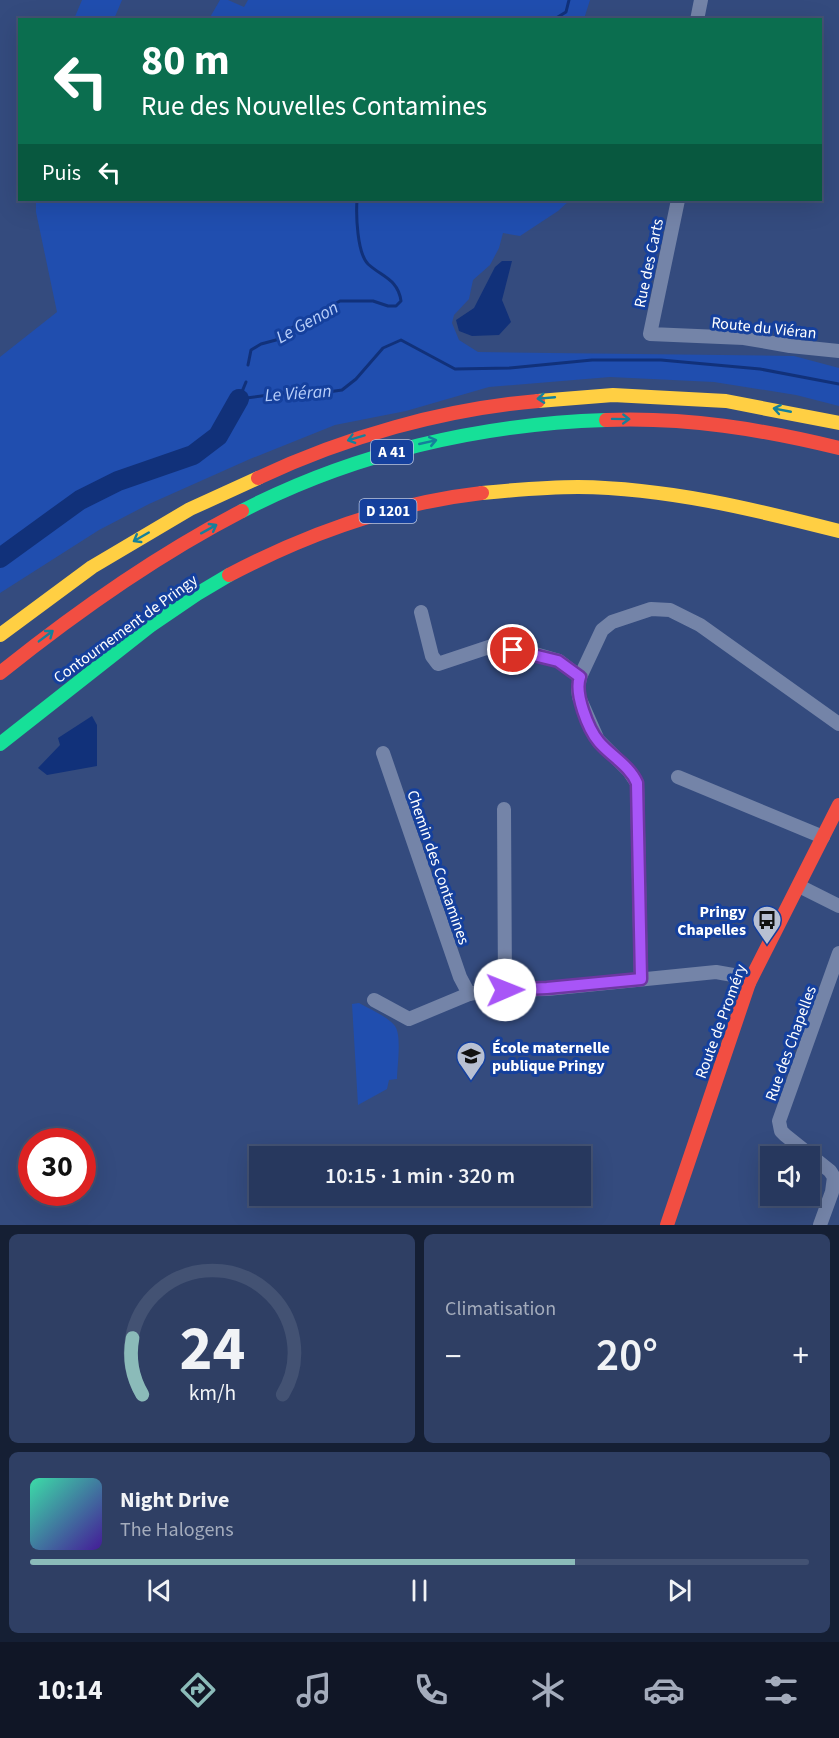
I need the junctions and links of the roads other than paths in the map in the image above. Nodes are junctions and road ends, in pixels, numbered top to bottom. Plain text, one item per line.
1 (701, 0) edge
2 (697, 18) edge
3 (678, 201) edge
4 (650, 334) joint
5 (839, 351) edge
6 (839, 423) edge
7 (839, 448) edge
8 (839, 522) edge
9 (839, 531) edge
10 (421, 612) dead end
11 (0, 635) edge
12 (0, 673) edge
13 (580, 677) junction
14 (839, 724) edge
15 (0, 732) edge
16 (0, 744) edge
17 (382, 753) dead end
18 (678, 777) dead end
19 (839, 806) edge
20 (504, 809) dead end
21 (823, 837) junction
22 (799, 886) junction
23 (839, 906) edge
24 (839, 953) edge
25 (641, 979) junction
26 (750, 983) junction
27 (505, 990) junction
28 (469, 994) junction
29 (374, 1000) dead end
30 (667, 1225) edge
31 (820, 1225) edge

1 - 2 street
3 - 4 street, Rue des Carts
4 - 5 street, Route du Viéran
6 -> 11 main road, A 41
12 -> 7 main road, A 41
8 - 15 main road, Contournement de Pringy / D 1201
9 - 16 main road, Contournement de Pringy / D 1201
10 - 13 street
13 - 14 street
13 - 25 street
17 - 28 street, Chemin des Contamines
18 - 21 street
19 - 21 main road, Route de Proméry
20 - 27 street
21 - 22 main road, Route de Proméry
22 - 23 street
22 - 26 main road, Route de Proméry
24 - 31 street, Rue des Chapelles
25 - 26 street
25 - 27 street
26 - 30 main road, Route de Proméry
27 - 28 street
28 - 29 street

